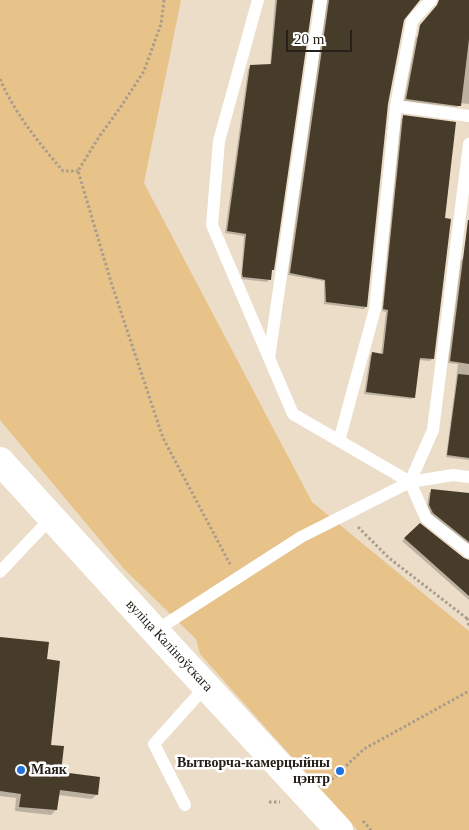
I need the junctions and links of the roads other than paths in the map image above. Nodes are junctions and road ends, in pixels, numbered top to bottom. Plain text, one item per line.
1 (258, 0) edge
2 (321, 0) edge
3 (431, 0) edge
4 (396, 106) junction
5 (469, 116) edge
6 (469, 144) edge
7 (269, 358) junction
8 (340, 441) junction
9 (0, 461) edge
10 (469, 477) edge
11 (410, 482) junction
12 (52, 517) junction
13 (469, 552) edge
14 (0, 572) edge
15 (155, 632) junction
16 (206, 686) junction
17 (185, 805) dead end
18 (339, 830) edge

1 - 7 lane
2 - 7 lane
3 - 4 lane
4 - 5 lane
4 - 8 lane
6 - 11 lane
7 - 8 lane
8 - 11 lane
9 - 12 street, вуліца Каліноўскага
10 - 11 lane
11 - 13 lane
11 - 15 lane
12 - 14 lane
12 - 15 street, вуліца Каліноўскага
15 - 16 street, вуліца Каліноўскага
16 - 17 lane
16 - 18 street, вуліца Каліноўскага

